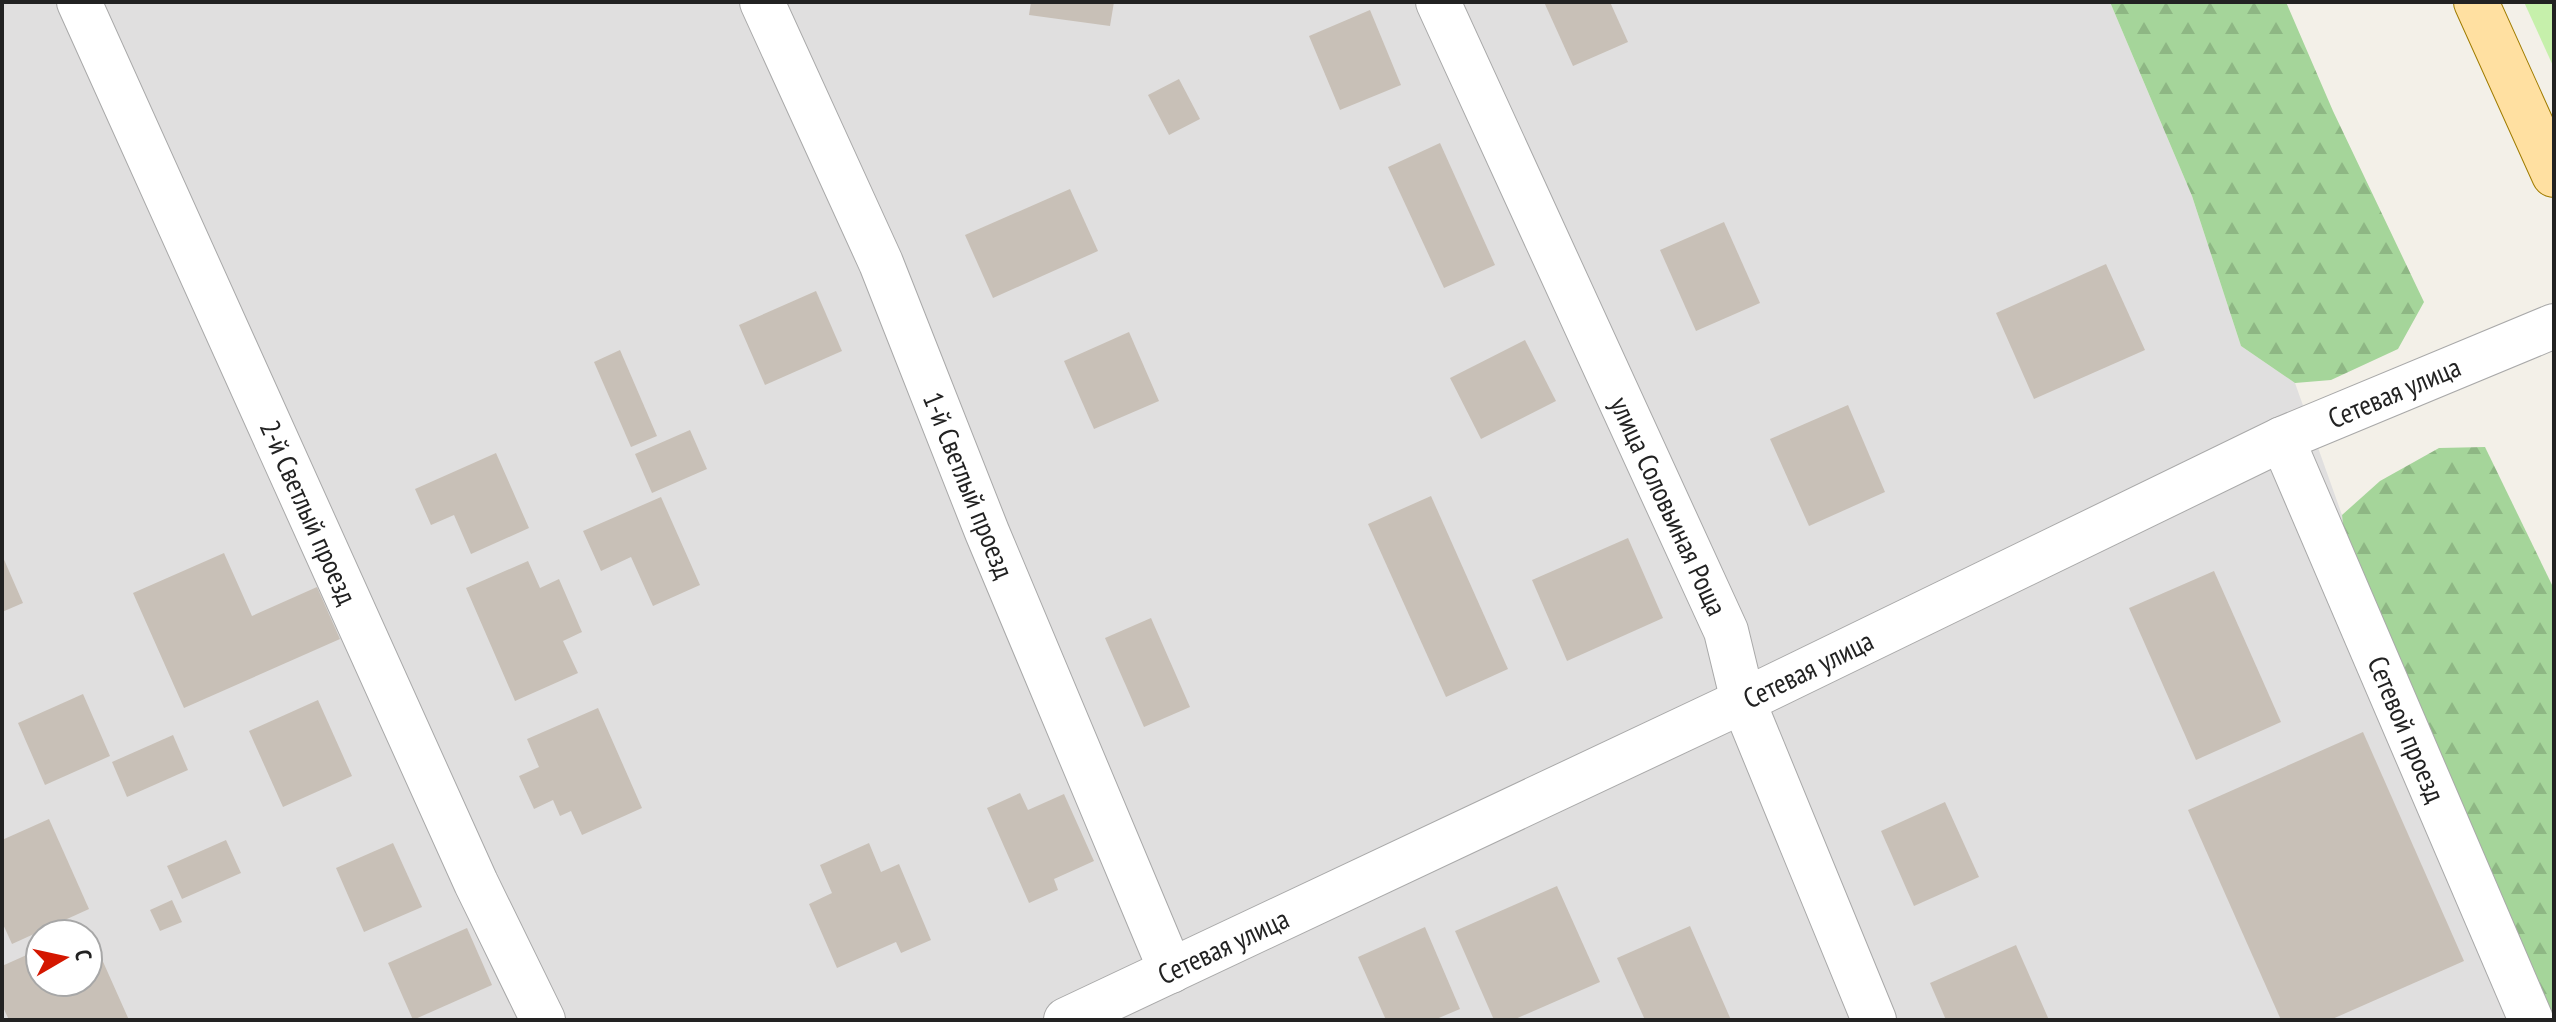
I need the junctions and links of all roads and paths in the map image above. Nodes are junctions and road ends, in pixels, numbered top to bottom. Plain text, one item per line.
1 (79, 2) edge
2 (762, 2) edge
3 (1438, 2) edge
4 (2476, 2) edge
5 (2554, 175) edge
6 (2554, 326) edge
7 (2282, 439) junction
8 (1743, 701) junction
9 (1171, 971) junction
10 (543, 1020) edge
11 (1066, 1020) edge
12 (1874, 1020) edge
13 (2531, 1020) edge

1 - 10 street, 2-й Светлый проезд
2 - 9 street, 1-й Светлый проезд
3 - 8 street, улица Соловьиная Роща
4 - 5 main road
6 - 7 street, Сетевая улица
7 - 8 street, Сетевая улица
7 - 13 street, Сетевой проезд
8 - 9 street, Сетевая улица
8 - 12 street, улица Соловьиная Роща
9 - 11 street, Сетевая улица

